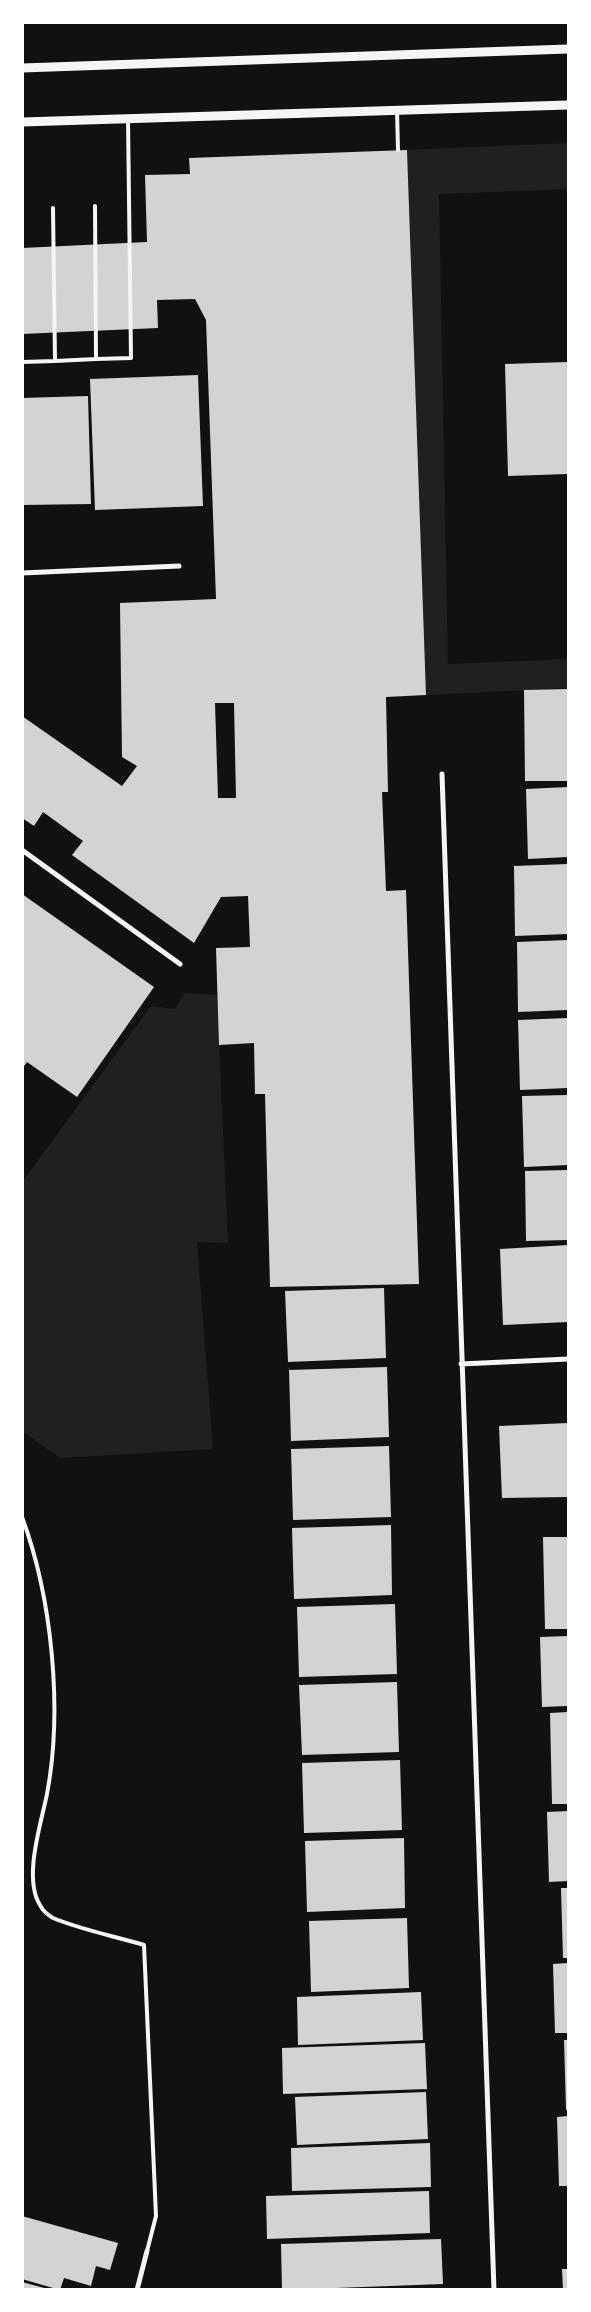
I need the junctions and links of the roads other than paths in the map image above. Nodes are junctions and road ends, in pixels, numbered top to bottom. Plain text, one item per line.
1 (568, 49) edge
2 (22, 68) edge
3 (568, 104) edge
4 (397, 110) junction
5 (128, 118) junction
6 (22, 122) edge
7 (398, 150) dead end
8 (94, 206) dead end
9 (53, 208) dead end
10 (96, 360) junction
11 (55, 361) junction
12 (22, 362) edge
13 (179, 566) dead end
14 (22, 573) edge
15 (442, 774) dead end
16 (22, 850) edge
17 (180, 964) dead end
18 (568, 1359) edge
19 (461, 1364) junction
20 (22, 1517) edge
21 (147, 2251) joint
22 (136, 2290) edge
23 (494, 2290) edge

1 - 2 street
3 - 4 street
4 - 5 street
4 - 7 lane
5 - 6 street
5 - 10 lane
8 - 10 lane
9 - 11 lane
10 - 11 lane
11 - 12 lane
13 - 14 street
15 - 19 street
16 - 17 street
18 - 19 street
19 - 23 street
20 - 21 lane
21 - 22 street

